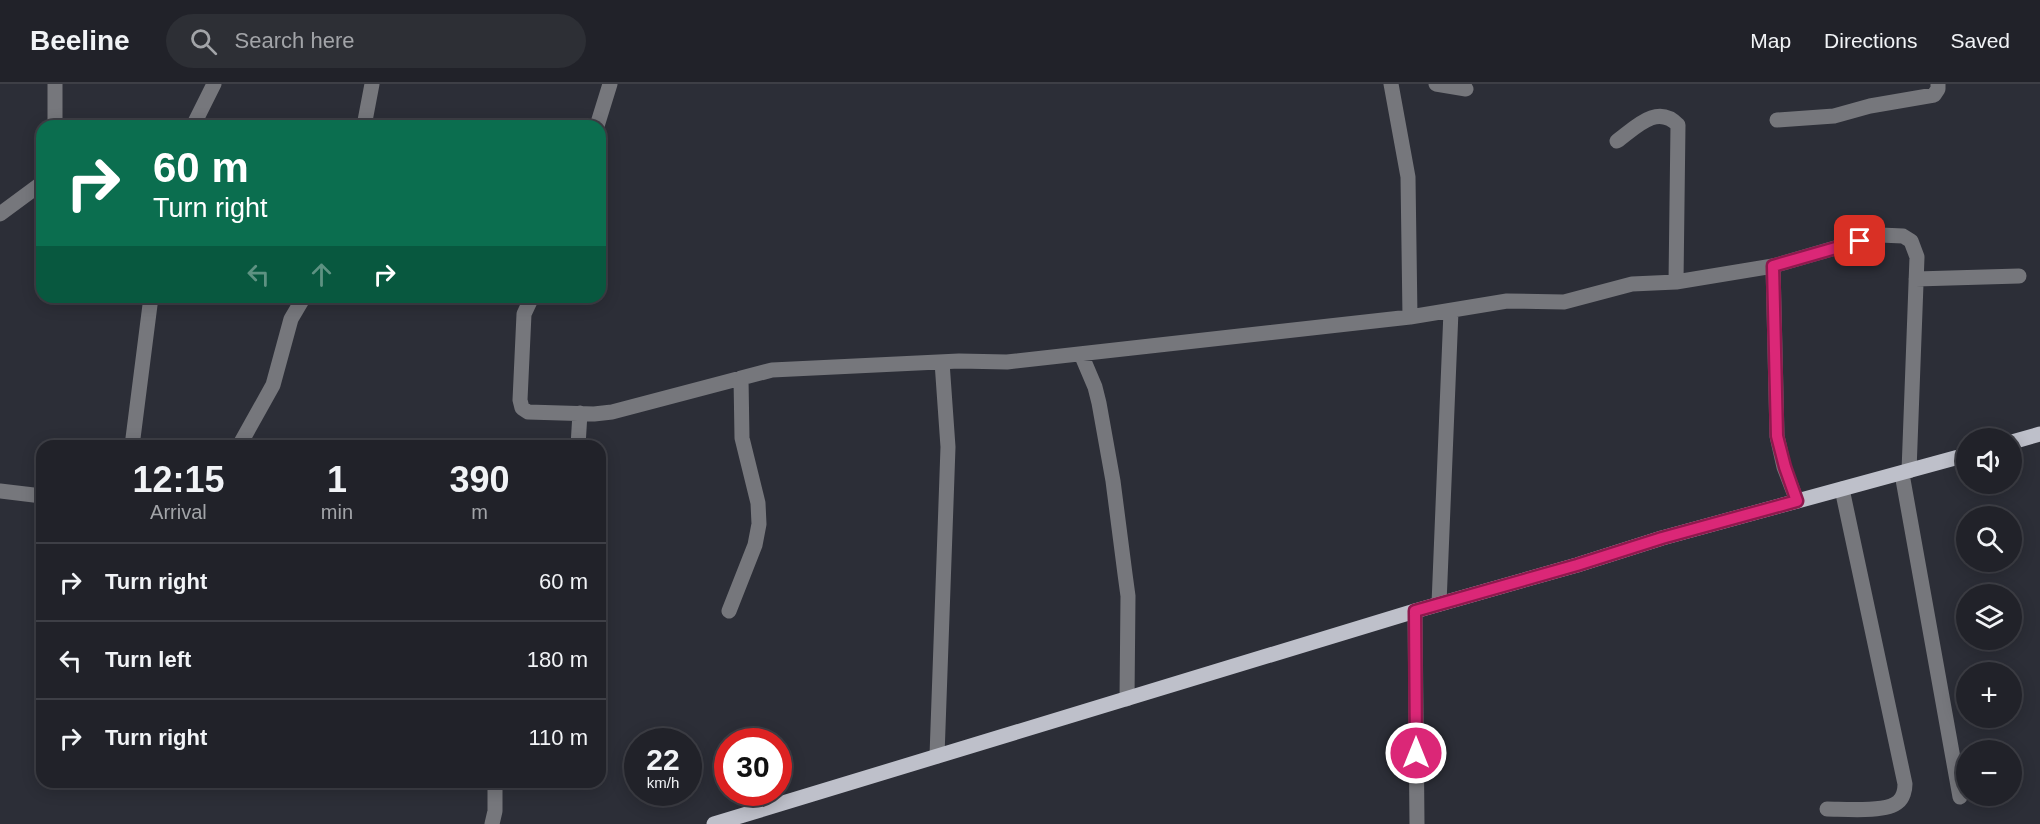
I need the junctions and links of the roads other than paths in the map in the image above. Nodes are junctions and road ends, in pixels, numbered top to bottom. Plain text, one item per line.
1 (55, 84) edge
2 (214, 84) edge
3 (372, 84) edge
4 (610, 84) edge
5 (1391, 84) edge
6 (1436, 84) edge
7 (1938, 84) edge
8 (1466, 89) dead end
9 (55, 120) edge
10 (196, 120) edge
11 (365, 120) edge
12 (599, 120) edge
13 (1777, 120) dead end
14 (1617, 141) dead end
15 (36, 187) edge
16 (0, 214) edge
17 (1773, 266) junction
18 (2019, 276) dead end
19 (1916, 279) junction
20 (1676, 282) junction
21 (150, 303) edge
22 (300, 303) edge
23 (529, 303) edge
24 (1451, 310) junction
25 (1410, 317) junction
26 (1081, 354) junction
27 (942, 362) junction
28 (741, 378) junction
29 (580, 413) junction
30 (2040, 434) edge
31 (2022, 439) edge
32 (133, 440) edge
33 (242, 440) edge
34 (578, 440) edge
35 (1956, 458) edge
36 (1906, 472) junction
37 (1842, 489) junction
38 (0, 491) edge
39 (36, 495) edge
40 (1797, 501) junction
41 (1439, 604) junction
42 (729, 611) dead end
43 (1415, 611) junction
44 (1126, 699) junction
45 (937, 756) junction
46 (1956, 773) edge
47 (495, 788) edge
48 (1827, 809) dead end
49 (492, 824) edge
50 (714, 824) edge
51 (1417, 824) edge

1 - 9 street
2 - 10 street
3 - 11 street
4 - 12 street
5 - 25 street
6 - 8 street
7 - 13 street
14 - 20 street
15 - 16 street
17 - 19 street
17 - 20 street
17 - 40 street
18 - 19 street
19 - 36 street
20 - 24 street
21 - 32 street
22 - 33 street
23 - 29 street
24 - 25 street
24 - 41 street
25 - 26 street
26 - 27 street
26 - 44 street
27 - 28 street
27 - 45 street
28 - 29 street
28 - 42 street
29 - 34 street
30 - 31 main road
35 - 36 main road
36 - 37 main road
36 - 46 street
37 - 40 main road
37 - 48 street
38 - 39 street
40 - 41 main road
41 - 43 main road
43 - 44 main road
43 - 51 street
44 - 45 main road
45 - 50 main road
47 - 49 street

